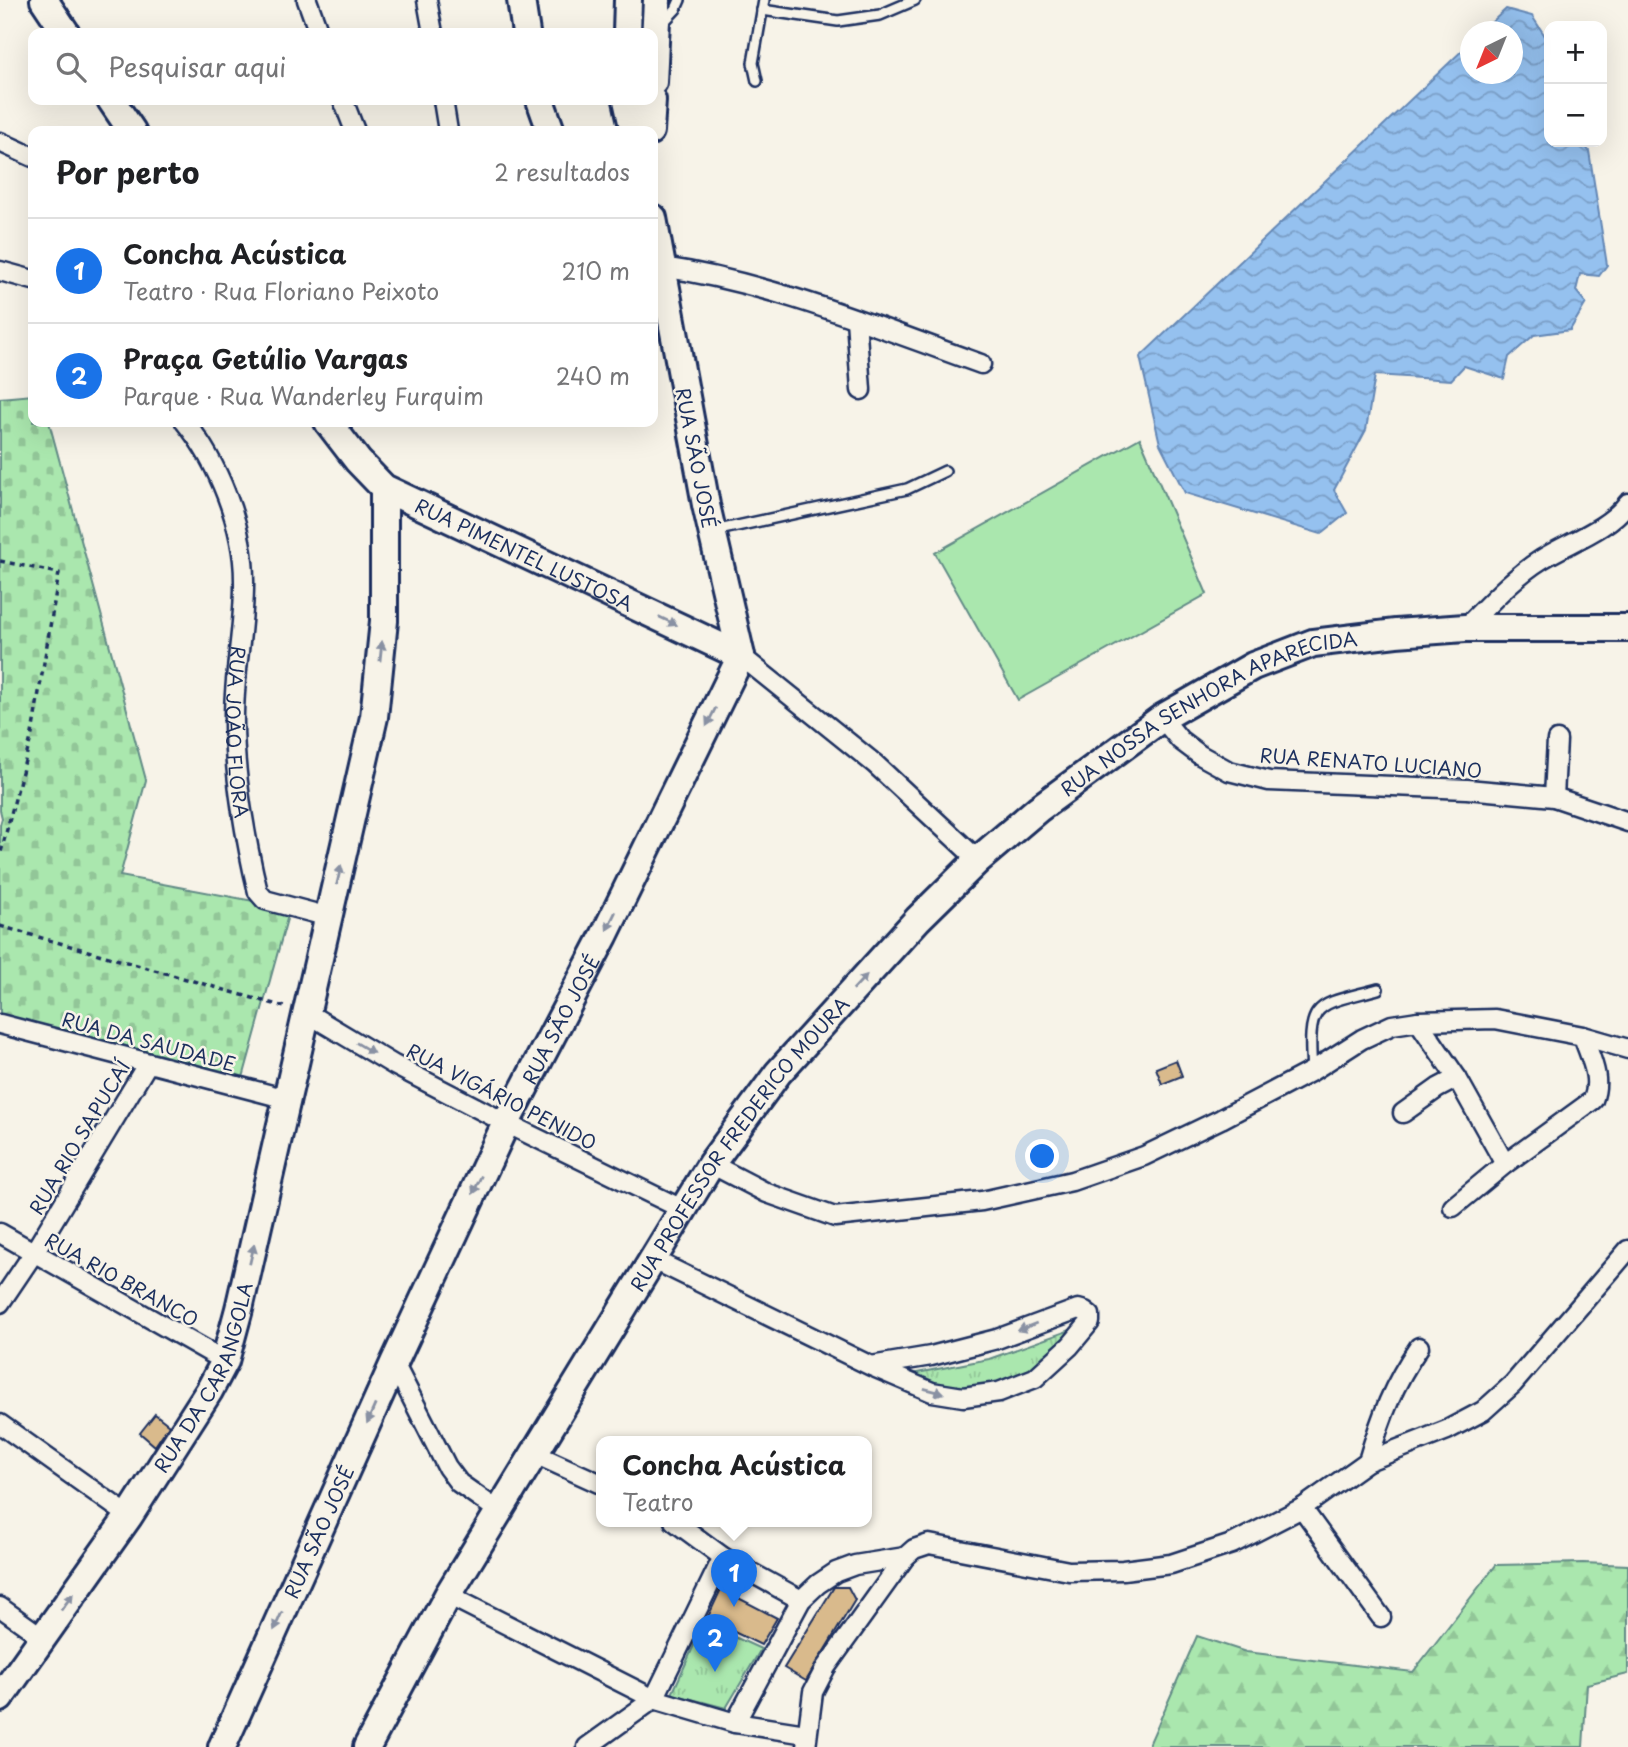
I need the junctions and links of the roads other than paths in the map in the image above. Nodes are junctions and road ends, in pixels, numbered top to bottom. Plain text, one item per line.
1 (307, 0) edge
2 (427, 0) edge
3 (521, 0) edge
4 (628, 0) edge
5 (657, 0) edge
6 (680, 0) edge
7 (915, 0) edge
8 (50, 3) edge
9 (763, 5) edge
10 (63, 28) edge
11 (316, 28) edge
12 (432, 28) edge
13 (525, 28) edge
14 (627, 28) edge
15 (655, 28) edge
16 (658, 29) edge
17 (757, 81) dead end
18 (114, 105) edge
19 (345, 105) edge
20 (444, 105) edge
21 (541, 105) edge
22 (628, 105) edge
23 (652, 105) edge
24 (129, 126) edge
25 (353, 126) edge
26 (447, 126) edge
27 (545, 126) edge
28 (633, 126) edge
29 (650, 126) edge
30 (0, 142) edge
31 (28, 155) edge
32 (658, 246) edge
33 (662, 267) junction
34 (0, 271) edge
35 (28, 278) edge
36 (856, 319) junction
37 (981, 364) dead end
38 (861, 390) dead end
39 (189, 427) edge
40 (332, 427) edge
41 (945, 471) dead end
42 (384, 488) junction
43 (1628, 502) edge
44 (712, 531) junction
45 (1465, 628) junction
46 (1628, 628) edge
47 (741, 656) junction
48 (1161, 718) junction
49 (1557, 740) dead end
50 (1554, 797) junction
51 (1627, 817) edge
52 (978, 860) junction
53 (329, 917) junction
54 (1378, 989) dead end
55 (307, 1013) junction
56 (1418, 1021) junction
57 (0, 1024) edge
58 (1583, 1036) junction
59 (1628, 1049) edge
60 (148, 1063) junction
61 (1312, 1071) junction
62 (1457, 1078) junction
63 (287, 1099) junction
64 (1403, 1113) dead end
65 (506, 1123) junction
66 (712, 1164) junction
67 (1505, 1164) junction
68 (1453, 1207) dead end
69 (682, 1209) junction
70 (0, 1233) edge
71 (1628, 1250) edge
72 (33, 1254) junction
73 (654, 1260) junction
74 (0, 1303) edge
75 (1419, 1347) dead end
76 (225, 1361) junction
77 (394, 1363) junction
78 (871, 1366) junction
79 (0, 1424) edge
80 (536, 1454) junction
81 (1368, 1461) junction
82 (596, 1481) edge
83 (1302, 1508) junction
84 (500, 1512) junction
85 (130, 1516) junction
86 (682, 1527) edge
87 (723, 1557) junction
88 (905, 1557) junction
89 (448, 1595) junction
90 (801, 1600) junction
91 (0, 1607) edge
92 (1381, 1617) dead end
93 (42, 1636) junction
94 (0, 1698) edge
95 (654, 1699) junction
96 (736, 1723) junction
97 (806, 1741) edge
98 (222, 1747) edge
99 (367, 1747) edge
100 (587, 1747) edge

1 - 11 street
2 - 12 street
3 - 13 main road
4 - 14 main road
5 - 15 main road
6 - 16 lane
7 - 9 lane
8 - 10 main road
9 - 17 lane
18 - 24 main road
19 - 25 street
20 - 26 street
21 - 27 main road
22 - 28 main road
23 - 29 main road
30 - 31 street
32 - 33 main road, RUA SÃO JOSÉ
33 - 36 street
33 - 44 main road, RUA SÃO JOSÉ
34 - 35 street
36 - 37 street
36 - 38 street
39 - 53 street, RUA JOÃO FLORA
40 - 42 main road, RUA PIMENTEL LUSTOSA
41 - 44 lane
42 -> 47 main road, RUA PIMENTEL LUSTOSA
53 -> 42 main road
43 - 45 street
44 - 47 main road, RUA SÃO JOSÉ
45 - 46 main road, RUA NOSSA SENHORA APARECIDA
45 - 48 main road, RUA NOSSA SENHORA APARECIDA
47 - 52 street
47 -> 65 main road, RUA SÃO JOSÉ
48 - 50 street, RUA RENATO LUCIANO
48 - 52 main road, RUA NOSSA SENHORA APARECIDA
49 - 50 street
50 - 51 street, RUA RENATO LUCIANO
66 -> 52 main road, RUA PROFESSOR FREDERICO MOURA
53 - 55 main road
54 - 61 lane
55 - 63 main road, RUA DA CARANGOLA
55 -> 65 street, RUA VIGÁRIO PENIDO
56 - 58 street
56 - 61 street
56 - 62 street
57 - 60 street, RUA DA SAUDADE
58 - 59 street
58 - 67 street
60 - 63 street, RUA DA SAUDADE
60 - 72 street, RUA RIO SAPUCAÍ
61 - 66 street
62 - 64 street
62 - 67 street
76 -> 63 main road, RUA DA CARANGOLA
65 - 69 street, RUA VIGÁRIO PENIDO
65 -> 77 main road, RUA SÃO JOSÉ
66 - 69 main road, RUA PROFESSOR FREDERICO MOURA
67 - 68 street
69 - 73 main road, RUA PROFESSOR FREDERICO MOURA
70 - 72 street, RUA RIO BRANCO
71 - 81 street
72 - 74 street, RUA RIO SAPUCAÍ
72 - 76 street, RUA RIO BRANCO
73 - 78 street
73 - 80 main road, RUA PROFESSOR FREDERICO MOURA
75 - 81 street
76 - 85 main road, RUA DA CARANGOLA
77 - 84 street
77 -> 98 main road, RUA SÃO JOSÉ
78 -> 78 street
79 - 85 street
80 - 82 street
80 - 84 main road, RUA PROFESSOR FREDERICO MOURA
81 - 83 street
83 - 88 street
83 - 92 street
84 - 89 main road, RUA PROFESSOR FREDERICO MOURA
93 -> 85 main road, RUA DA CARANGOLA
86 - 87 street
87 - 90 street
87 - 95 street
88 - 90 street
88 - 97 street
89 - 95 street
89 - 99 main road, RUA PROFESSOR FREDERICO MOURA
90 - 96 street
91 - 93 street
93 - 94 main road, RUA DA CARANGOLA
95 - 96 street
95 - 100 street
96 - 97 street

